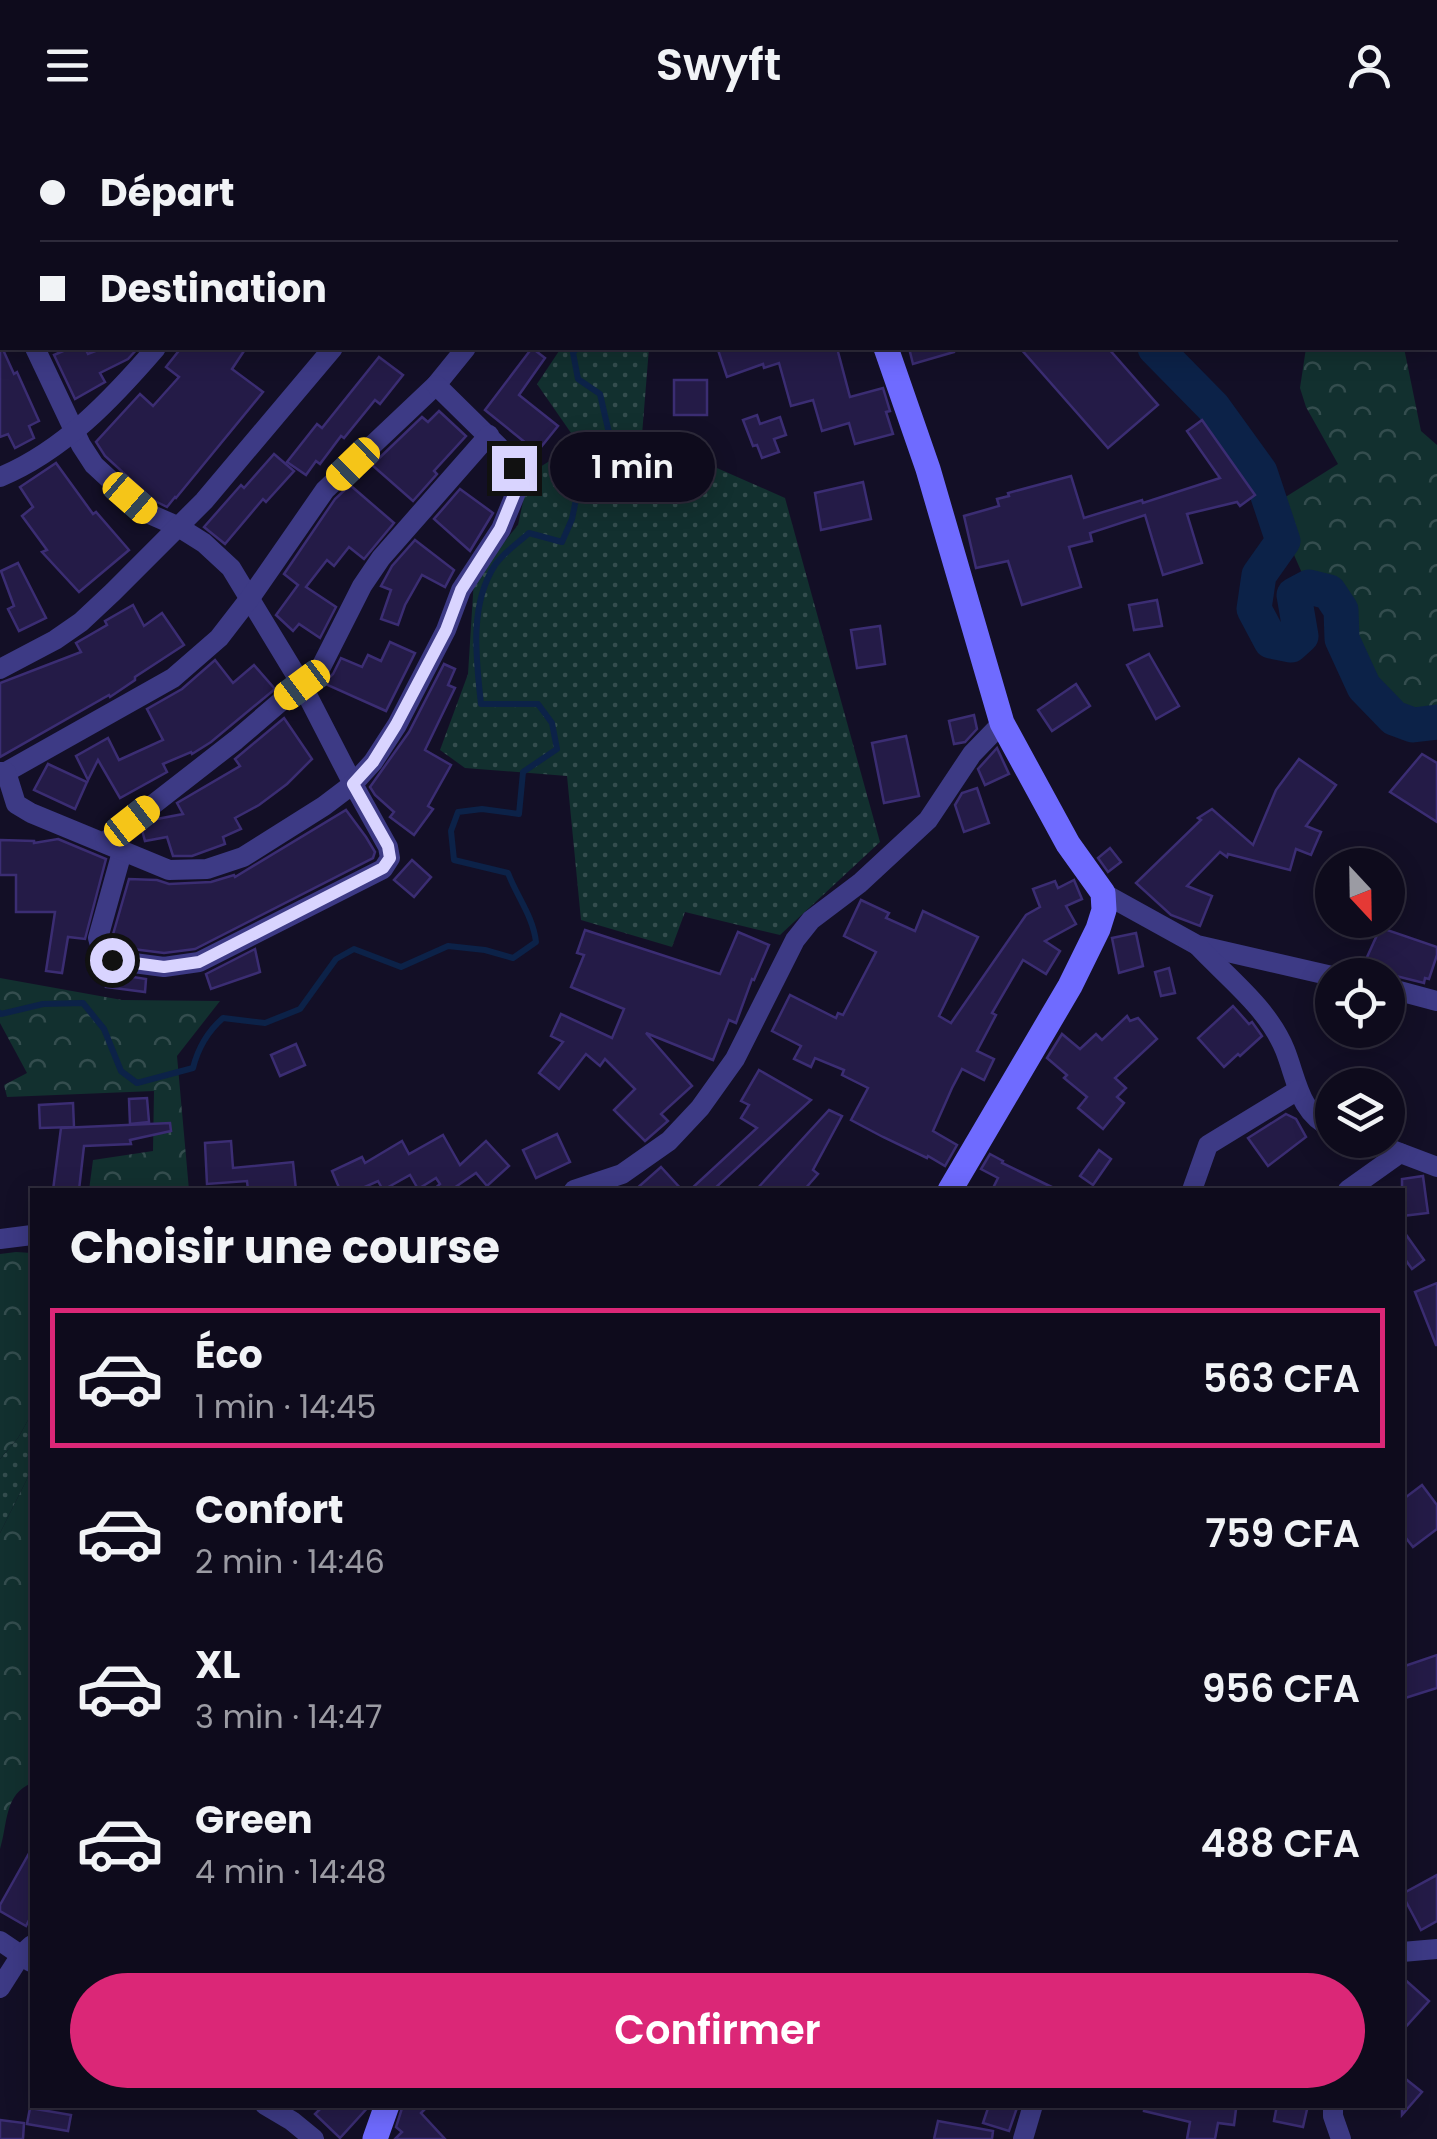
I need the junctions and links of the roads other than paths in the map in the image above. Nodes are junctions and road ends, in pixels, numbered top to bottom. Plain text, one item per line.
1 (36, 350) edge
2 (154, 350) edge
3 (331, 350) edge
4 (464, 350) edge
5 (887, 350) edge
6 (436, 386) junction
7 (75, 432) junction
8 (489, 435) junction
9 (0, 477) edge
10 (177, 526) junction
11 (250, 598) junction
12 (0, 669) edge
13 (302, 685) junction
14 (1002, 724) junction
15 (3, 772) edge
16 (353, 784) junction
17 (114, 847) junction
18 (1102, 893) junction
19 (1197, 945) junction
20 (1315, 972) edge
21 (1405, 993) edge
22 (1437, 1001) edge
23 (1298, 1090) junction
24 (1315, 1116) edge
25 (1405, 1155) edge
26 (1393, 1158) edge
27 (1437, 1166) edge
28 (580, 1188) edge
29 (951, 1188) edge
30 (1193, 1188) edge
31 (1351, 1188) edge
32 (30, 1235) edge
33 (0, 1239) edge
34 (0, 1941) edge
35 (1437, 1948) edge
36 (1405, 1952) edge
37 (29, 1954) edge
38 (0, 1988) edge
39 (269, 2108) edge
40 (386, 2108) edge
41 (1032, 2108) edge
42 (1333, 2108) edge
43 (314, 2139) edge
44 (375, 2139) edge
45 (1023, 2139) edge
46 (1341, 2139) edge

1 - 7 street
2 - 7 street
3 - 10 street
4 - 6 street
5 - 14 street
6 - 8 street
6 - 11 street
7 - 9 street
7 - 10 street
8 - 13 street
8 - 16 street
10 - 11 street
10 - 12 street
11 - 13 street
11 - 15 street
13 - 16 street
13 - 17 street
14 - 18 street
14 - 28 street
15 - 17 street
16 - 17 street
16 - 17 street
18 - 19 street
18 - 29 street
19 - 20 street
19 - 23 street
21 - 22 street
23 - 24 street
23 - 30 street
25 - 27 street
26 - 31 street
32 - 33 street
34 - 37 street
35 - 36 street
37 - 38 street
39 - 43 street
40 - 44 street
41 - 45 street
42 - 46 street

